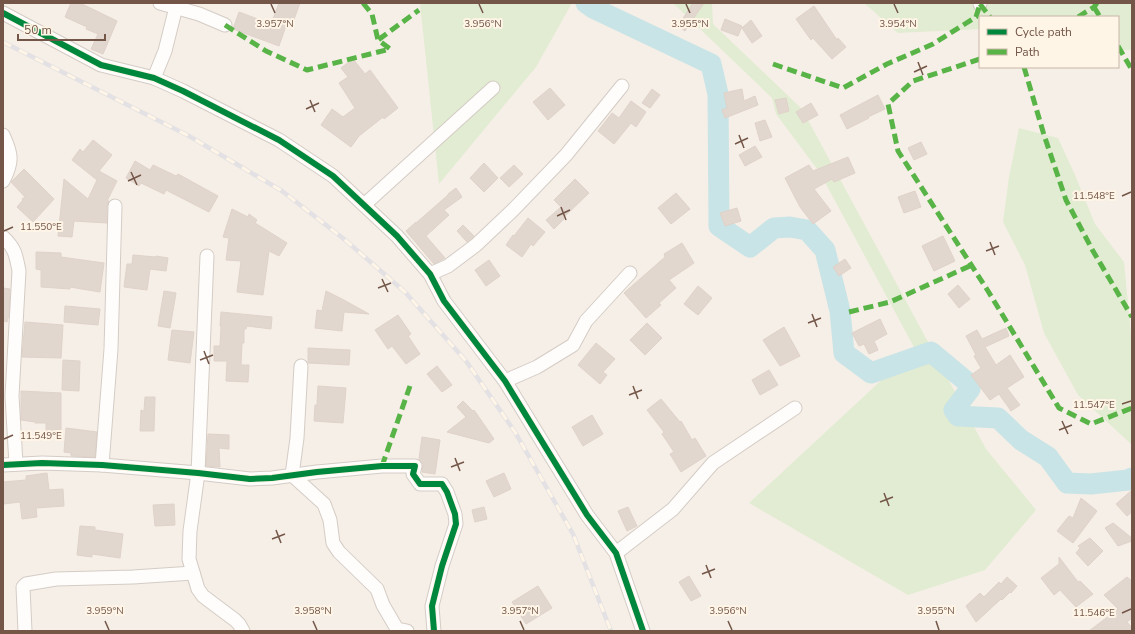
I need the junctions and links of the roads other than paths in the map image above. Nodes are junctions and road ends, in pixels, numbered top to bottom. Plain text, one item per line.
1 (160, 3) edge
2 (176, 7) junction
3 (3, 13) edge
4 (225, 25) dead end
5 (154, 78) junction
6 (622, 86) dead end
7 (493, 88) dead end
8 (3, 135) edge
9 (3, 181) edge
10 (364, 205) junction
11 (116, 206) dead end
12 (3, 237) edge
13 (207, 256) dead end
14 (630, 273) dead end
15 (430, 274) junction
16 (301, 366) dead end
17 (505, 381) junction
18 (795, 408) dead end
19 (9, 464) edge
20 (102, 465) junction
21 (198, 473) junction
22 (292, 475) junction
23 (616, 553) junction
24 (193, 573) junction
25 (25, 631) edge
26 (244, 631) edge
27 (407, 631) edge
28 (434, 631) edge
29 (643, 631) edge

1 - 2 street
2 - 4 street
2 - 5 street
3 - 5 street
5 - 10 street
6 - 15 street
7 - 10 street
8 - 9 street
10 - 15 street
11 - 20 street
12 - 19 street
13 - 21 street
14 - 17 street
15 - 17 street
16 - 22 street
17 - 23 street
18 - 23 street
19 - 20 street
20 - 21 street
21 - 22 street
21 - 24 street
22 - 27 street
22 - 28 street
23 - 29 street
24 - 25 street
24 - 26 street

